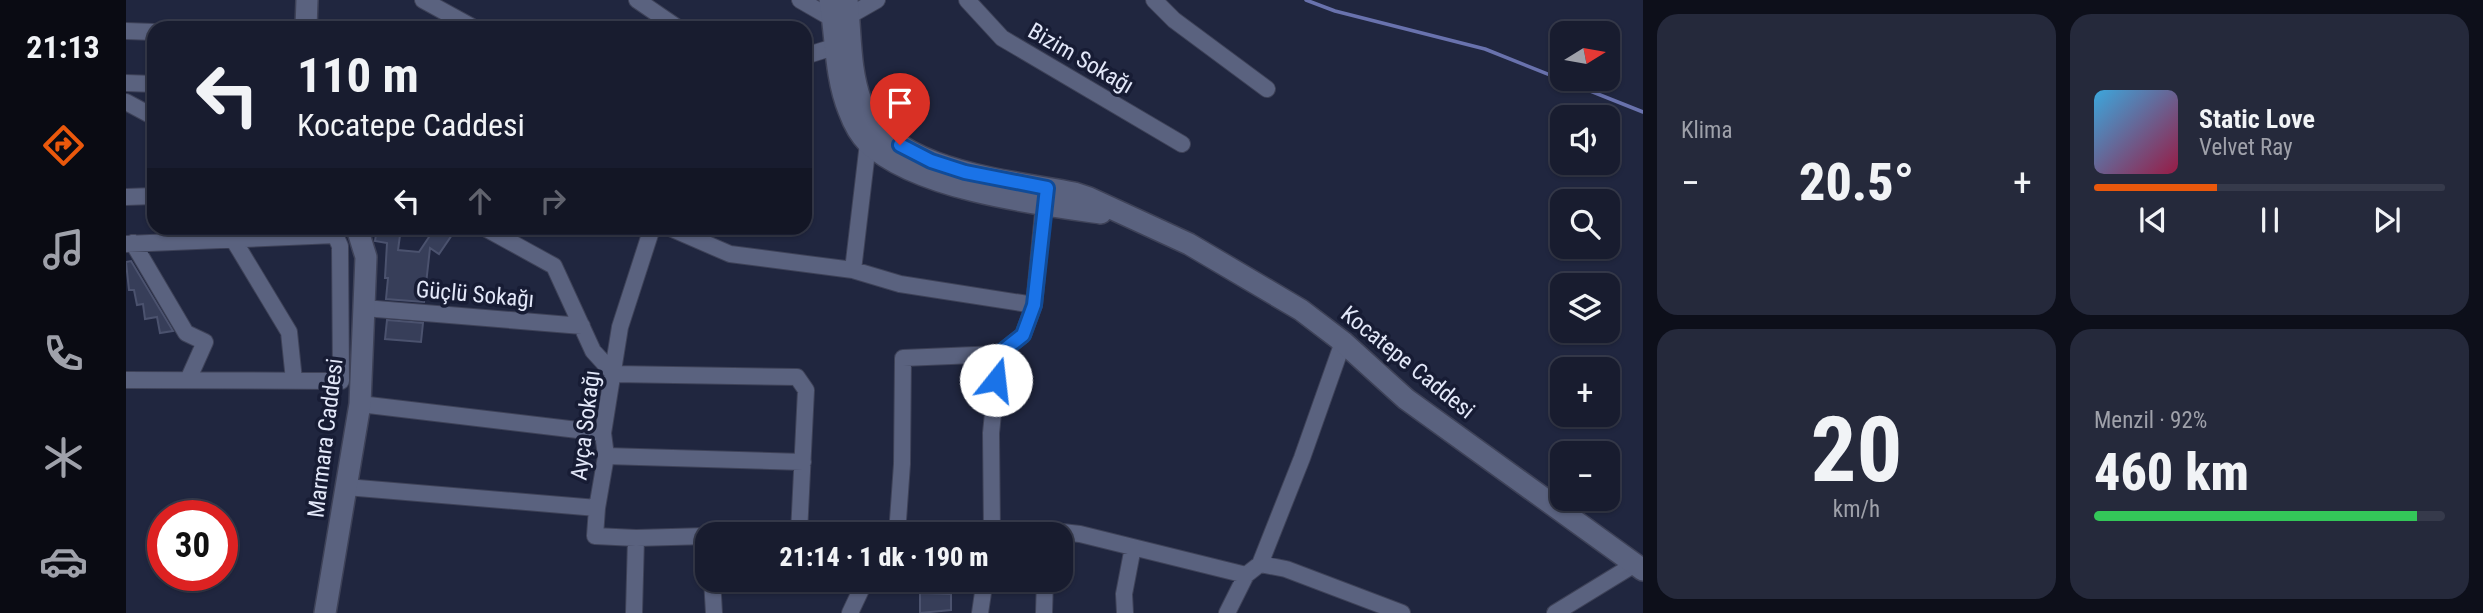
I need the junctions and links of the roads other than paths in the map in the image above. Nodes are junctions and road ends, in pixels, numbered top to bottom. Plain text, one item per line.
1 (307, 0) edge
2 (423, 0) edge
3 (636, 0) edge
4 (800, 0) edge
5 (877, 0) edge
6 (967, 0) edge
7 (1154, 0) edge
8 (840, 9) edge
9 (306, 21) edge
10 (461, 21) edge
11 (668, 21) edge
12 (126, 31) edge
13 (147, 32) edge
14 (844, 44) junction
15 (812, 55) edge
16 (126, 83) edge
17 (147, 84) edge
18 (1267, 89) dead end
19 (126, 102) edge
20 (147, 113) edge
21 (872, 121) junction
22 (869, 143) junction
23 (1182, 144) dead end
24 (1045, 195) junction
25 (147, 196) edge
26 (126, 197) edge
27 (284, 235) edge
28 (336, 235) edge
29 (359, 235) edge
30 (498, 235) edge
31 (650, 235) edge
32 (686, 235) edge
33 (233, 239) junction
34 (130, 243) edge
35 (853, 270) junction
36 (1034, 305) junction
37 (364, 307) junction
38 (582, 326) junction
39 (1342, 342) junction
40 (999, 354) junction
41 (614, 374) junction
42 (126, 380) edge
43 (188, 380) junction
44 (295, 380) junction
45 (360, 404) junction
46 (603, 433) junction
47 (606, 456) junction
48 (803, 462) junction
49 (346, 487) junction
50 (597, 508) junction
51 (800, 522) edge
52 (898, 522) edge
53 (992, 522) edge
54 (1073, 534) edge
55 (695, 536) edge
56 (636, 538) junction
57 (1133, 547) junction
58 (1260, 564) junction
59 (1639, 567) edge
60 (1246, 575) junction
61 (713, 592) edge
62 (860, 592) edge
63 (983, 592) edge
64 (1045, 592) edge
65 (325, 613) edge
66 (634, 613) edge
67 (714, 613) edge
68 (850, 613) edge
69 (980, 613) edge
70 (1044, 613) edge
71 (1125, 613) edge
72 (1227, 613) edge
73 (1402, 613) edge
74 (1555, 613) edge

1 - 9 main road
2 - 10 street
3 - 11 street
4 - 8 street
5 - 8 street
6 - 23 street, Bizim Sokağı
7 - 18 street
8 - 14 main road, Kocatepe Caddesi
12 - 13 street
14 - 15 street
14 - 21 main road, Kocatepe Caddesi
14 - 22 main road, Kocatepe Caddesi
16 - 17 street
19 - 20 street
21 - 22 main road
21 - 24 main road, Kocatepe Caddesi
22 - 24 main road, Kocatepe Caddesi
22 - 35 street
24 - 36 street
24 - 39 main road, Kocatepe Caddesi
25 - 26 street
27 - 33 street
28 - 44 street
29 - 37 main road, Marmara Caddesi
30 - 38 street
31 - 41 street, Ayça Sokağı
32 - 35 street
33 - 34 street
33 - 44 street
34 - 43 street
35 - 36 street
36 - 40 street
37 - 38 street, Güçlü Sokağı
37 - 45 main road, Marmara Caddesi
38 - 41 street
39 - 58 street
39 - 59 main road, Kocatepe Caddesi
40 - 52 street
40 - 53 street
41 - 46 street, Ayça Sokağı
41 - 48 street
42 - 43 street
43 - 44 street
45 - 46 street
45 - 49 main road, Marmara Caddesi
46 - 47 street, Ayça Sokağı
47 - 48 street
47 - 50 street, Ayça Sokağı
48 - 51 street
49 - 50 street, Ayça Sokağı
49 - 65 main road, Marmara Caddesi
50 - 56 street
54 - 57 street
55 - 56 street
56 - 66 street
57 - 60 street
57 - 71 street
58 - 60 street
58 - 73 street
59 - 74 street
60 - 72 street
61 - 67 street
62 - 68 street
63 - 69 street
64 - 70 street

